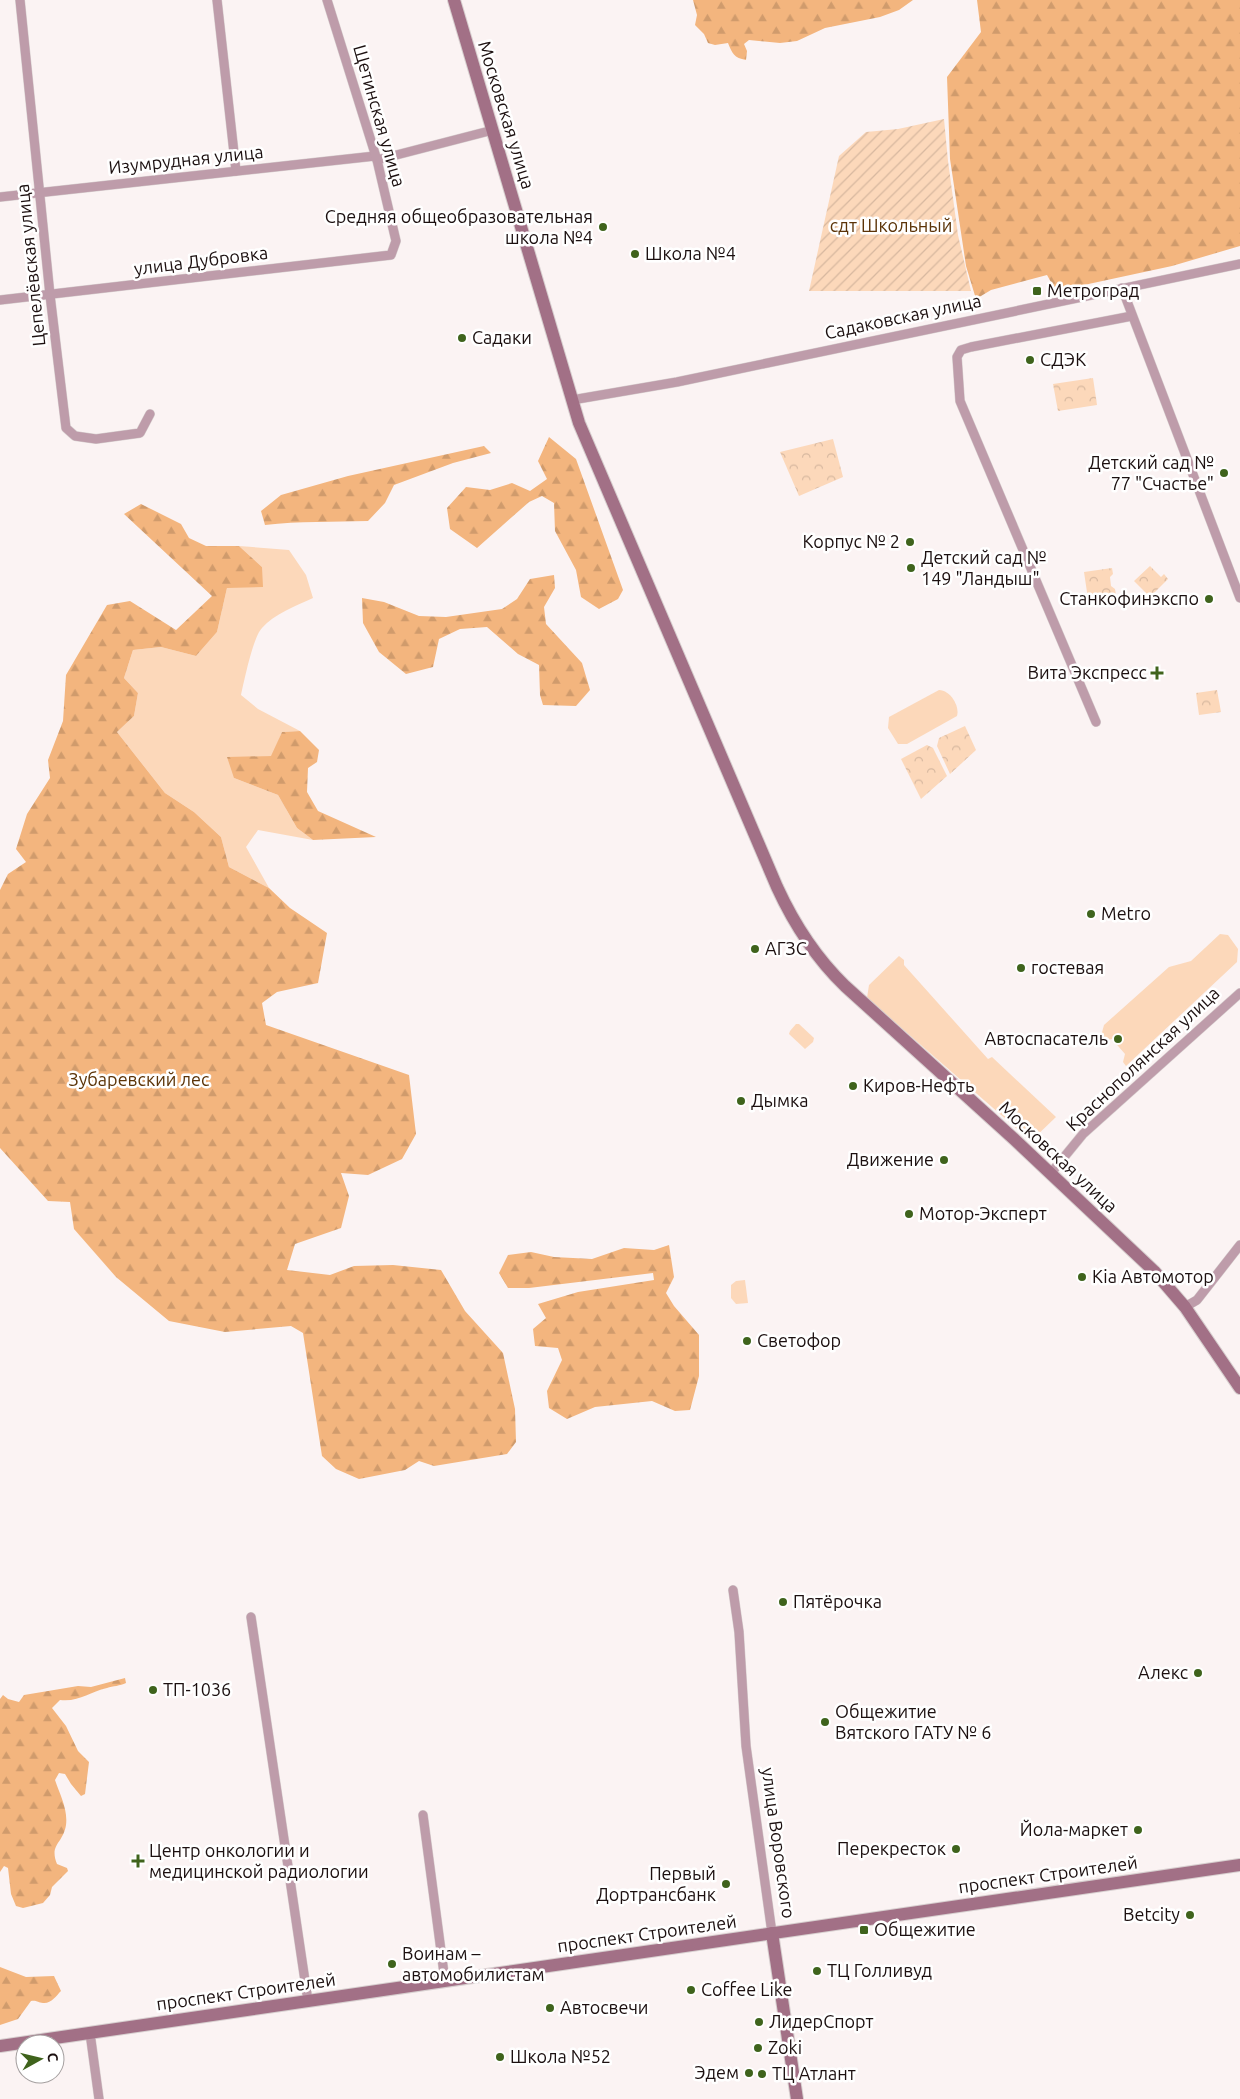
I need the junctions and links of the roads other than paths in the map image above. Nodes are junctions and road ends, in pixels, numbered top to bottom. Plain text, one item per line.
1 (20, 0) edge
2 (217, 0) edge
3 (327, 0) edge
4 (454, 0) edge
5 (493, 130) junction
6 (376, 158) junction
7 (236, 171) junction
8 (41, 192) junction
9 (0, 197) edge
10 (396, 242) joint
11 (1240, 264) edge
12 (1122, 288) junction
13 (50, 295) junction
14 (0, 300) edge
15 (1132, 316) junction
16 (572, 400) junction
17 (150, 414) dead end
18 (1240, 598) edge
19 (1096, 722) dead end
20 (1240, 992) edge
21 (1050, 1173) junction
22 (1240, 1245) edge
23 (1185, 1307) junction
24 (1240, 1388) edge
25 (733, 1590) dead end
26 (251, 1617) dead end
27 (423, 1815) dead end
28 (1240, 1865) edge
29 (772, 1933) junction
30 (444, 1981) junction
31 (308, 2001) junction
32 (90, 2033) junction
33 (0, 2046) edge
34 (99, 2099) edge
35 (797, 2099) edge

1 - 8 street, Цепелёвская улица
2 - 7 street
3 - 6 street, Щетинская улица
4 - 5 main road, Московская улица
5 - 6 street, Изумрудная улица
5 - 16 main road, Московская улица
6 - 7 street, Изумрудная улица
6 - 10 street, Щетинская улица
7 - 8 street, Изумрудная улица
8 - 9 street, Изумрудная улица
8 - 13 street, Цепелёвская улица
10 - 13 street, улица Дубровка
11 - 12 street, Садаковская улица
12 - 15 street
12 - 16 street, Садаковская улица
13 - 14 street, улица Дубровка
13 - 17 street, Цепелёвская улица
15 - 18 street
15 - 19 street
16 - 21 main road, Московская улица
20 - 21 street, Краснополянская улица
21 - 23 main road, Московская улица
22 - 23 street
23 - 24 main road, Московская улица
25 - 29 street, улица Воровского
26 - 31 street
27 - 30 street
28 - 29 main road, проспект Строителей
29 - 30 main road, проспект Строителей
29 - 35 main road, улица Воровского
30 - 31 main road, проспект Строителей
31 - 32 main road, проспект Строителей
32 - 33 main road, проспект Строителей
32 - 34 street

